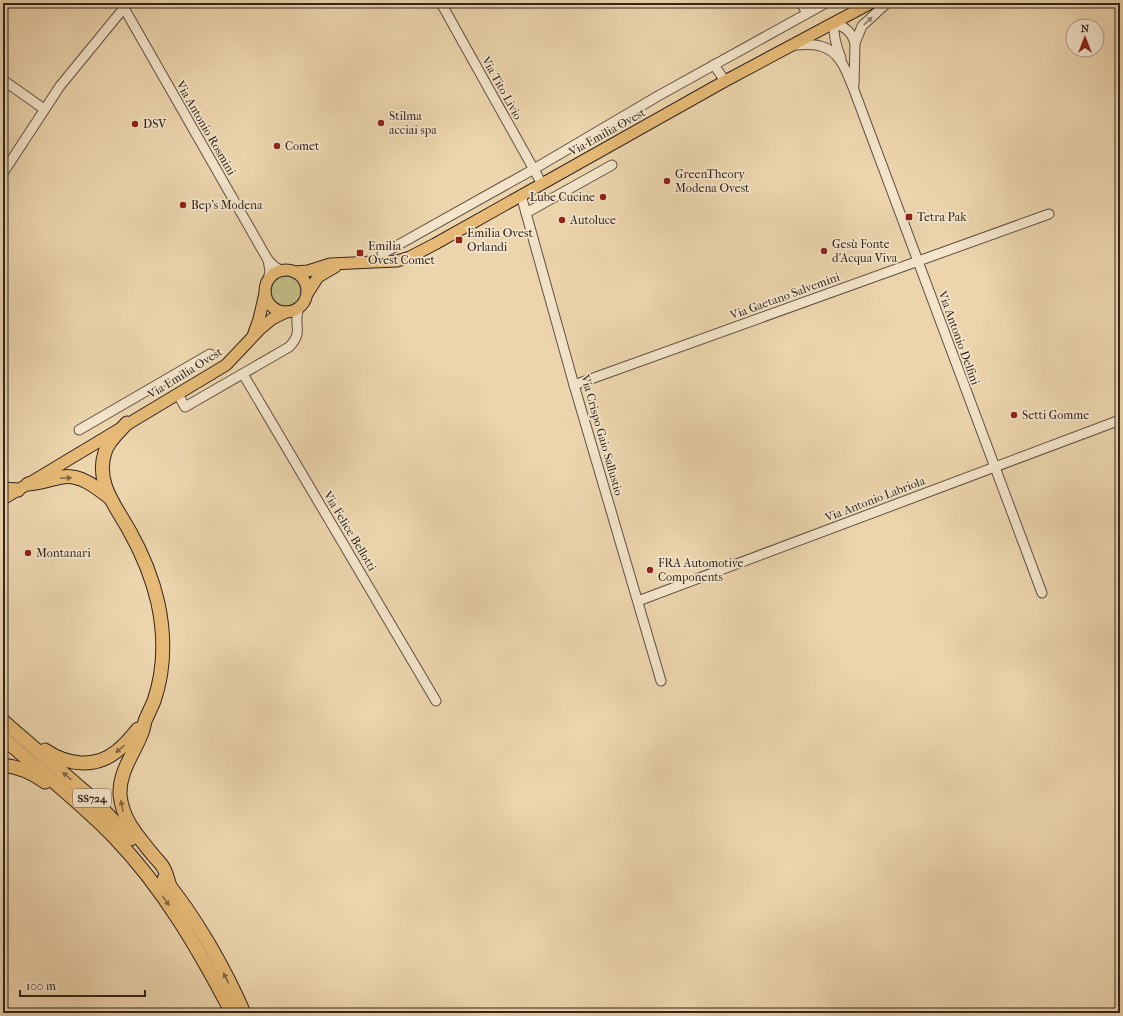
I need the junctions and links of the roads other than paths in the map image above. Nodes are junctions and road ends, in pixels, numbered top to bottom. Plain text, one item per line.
1 (441, 3) edge
2 (801, 3) edge
3 (826, 3) edge
4 (871, 3) edge
5 (887, 3) edge
6 (126, 6) edge
7 (807, 13) junction
8 (834, 23) junction
9 (855, 43) junction
10 (790, 45) junction
11 (842, 61) junction
12 (714, 65) junction
13 (3, 80) edge
14 (725, 81) junction
15 (854, 90) junction
16 (44, 109) junction
17 (612, 165) dead end
18 (534, 169) junction
19 (3, 172) edge
20 (542, 184) junction
21 (521, 196) junction
22 (526, 213) junction
23 (1048, 214) dead end
24 (382, 254) dead end
25 (268, 260) junction
26 (918, 261) junction
27 (351, 264) junction
28 (283, 270) junction
29 (295, 272) junction
30 (268, 280) junction
31 (265, 293) junction
32 (307, 294) junction
33 (299, 308) junction
34 (287, 312) junction
35 (296, 320) junction
36 (252, 338) junction
37 (210, 354) dead end
38 (243, 374) junction
39 (574, 385) junction
40 (178, 394) junction
41 (118, 408) junction
42 (1120, 420) edge
43 (127, 423) junction
44 (79, 430) dead end
45 (994, 467) junction
46 (23, 487) junction
47 (3, 488) edge
48 (110, 498) junction
49 (3, 499) edge
50 (1042, 593) dead end
51 (638, 601) junction
52 (661, 681) dead end
53 (436, 702) dead end
54 (3, 720) edge
55 (146, 720) junction
56 (3, 738) edge
57 (3, 766) edge
58 (115, 838) junction
59 (172, 889) junction
60 (232, 1013) edge
61 (244, 1013) edge

1 - 18 street, Via Tito Livio
2 - 7 street
3 - 7 street, Via Emilia Ovest
4 - 8 main road, Via Emilia Ovest
9 -> 5 street
6 - 16 street
6 - 25 street, Via Antonio Rosmini
7 - 12 street, Via Emilia Ovest
8 - 9 street
8 - 10 main road, Via Emilia Ovest
8 - 11 street, Via Antonio Delfini
9 - 15 street
10 - 11 street
10 - 14 main road, Via Emilia Ovest
11 - 15 street, Via Antonio Delfini
12 - 14 street
12 - 18 street, Via Emilia Ovest
13 - 16 street
14 - 20 main road, Via Emilia Ovest
15 - 26 street, Via Antonio Delfini
16 - 19 street
17 - 22 street
18 - 20 street, Via Tito Livio
18 - 24 street, Via Emilia Ovest
20 - 21 main road, Via Emilia Ovest
21 - 22 street, Via Crispo Gaio Sallustio
21 - 27 main road, Via Emilia Ovest
22 - 39 street, Via Crispo Gaio Sallustio
23 - 26 street, Via Gaetano Salvemini
25 - 28 street
25 - 30 street
26 - 39 street, Via Gaetano Salvemini
26 - 45 street, Via Antonio Delfini
27 - 29 main road, Via Emilia Ovest
27 - 32 main road, Via Emilia Ovest
28 - 29 main road
28 - 30 main road
29 - 32 main road
30 - 31 main road
31 - 34 main road
31 - 36 main road, Via Emilia Ovest
32 - 33 main road
33 - 34 main road
33 - 35 street
34 - 35 street
34 - 36 main road, Via Emilia Ovest
35 - 38 street
36 - 40 main road, Via Emilia Ovest
37 - 41 street, Via Emilia Ovest
38 - 40 street
38 - 53 street, Via Felice Bellotti
39 - 51 street, Via Crispo Gaio Sallustio
40 - 43 main road, Via Emilia Ovest
41 - 43 street
41 - 44 street, Via Emilia Ovest
42 - 45 street, Via Antonio Labriola
43 - 46 main road, Via Emilia Ovest
43 - 48 highway
45 - 50 street, Via Antonio Delfini
45 - 51 street, Via Antonio Labriola
46 - 47 highway
46 -> 48 highway
46 - 49 main road, Via Emilia Ovest
48 - 55 highway
51 - 52 street, Via Crispo Gaio Sallustio
55 -> 54 highway
59 -> 54 highway, SS724
59 -> 55 highway
56 - 58 highway, SS724
57 - 58 highway
58 -> 60 highway, SS724
61 -> 59 highway, SS724

